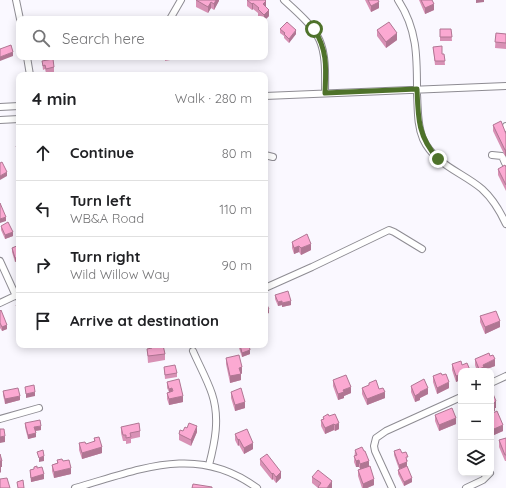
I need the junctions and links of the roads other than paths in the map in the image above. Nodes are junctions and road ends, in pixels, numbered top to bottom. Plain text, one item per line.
1 (16, 0) edge
2 (181, 0) edge
3 (284, 0) edge
4 (398, 0) edge
5 (19, 16) edge
6 (172, 16) edge
7 (28, 60) edge
8 (30, 72) edge
9 (506, 86) edge
10 (417, 89) junction
11 (325, 93) junction
12 (268, 96) edge
13 (16, 106) edge
14 (0, 107) edge
15 (16, 119) edge
16 (0, 120) edge
17 (492, 155) dead end
18 (268, 156) edge
19 (273, 157) dead end
20 (506, 164) edge
21 (506, 224) edge
22 (422, 249) dead end
23 (0, 261) edge
24 (268, 287) edge
25 (16, 293) edge
26 (16, 295) edge
27 (0, 303) edge
28 (193, 351) dead end
29 (506, 376) edge
30 (494, 382) edge
31 (458, 399) edge
32 (39, 408) dead end
33 (0, 419) edge
34 (209, 465) junction
35 (487, 476) edge
36 (75, 488) edge
37 (257, 488) edge
38 (392, 488) edge
39 (466, 488) edge

1 - 5 street
2 - 6 street
3 - 11 street
4 - 10 street
7 - 8 street
9 - 10 street
10 - 11 street
10 - 21 street
11 - 12 street
13 - 14 street
15 - 16 street
17 - 20 street
18 - 19 street
22 - 24 street
23 - 25 street
26 - 27 street
28 - 34 street
29 - 30 street
31 - 38 street
32 - 33 street
34 - 36 street
34 - 37 street
35 - 39 street

